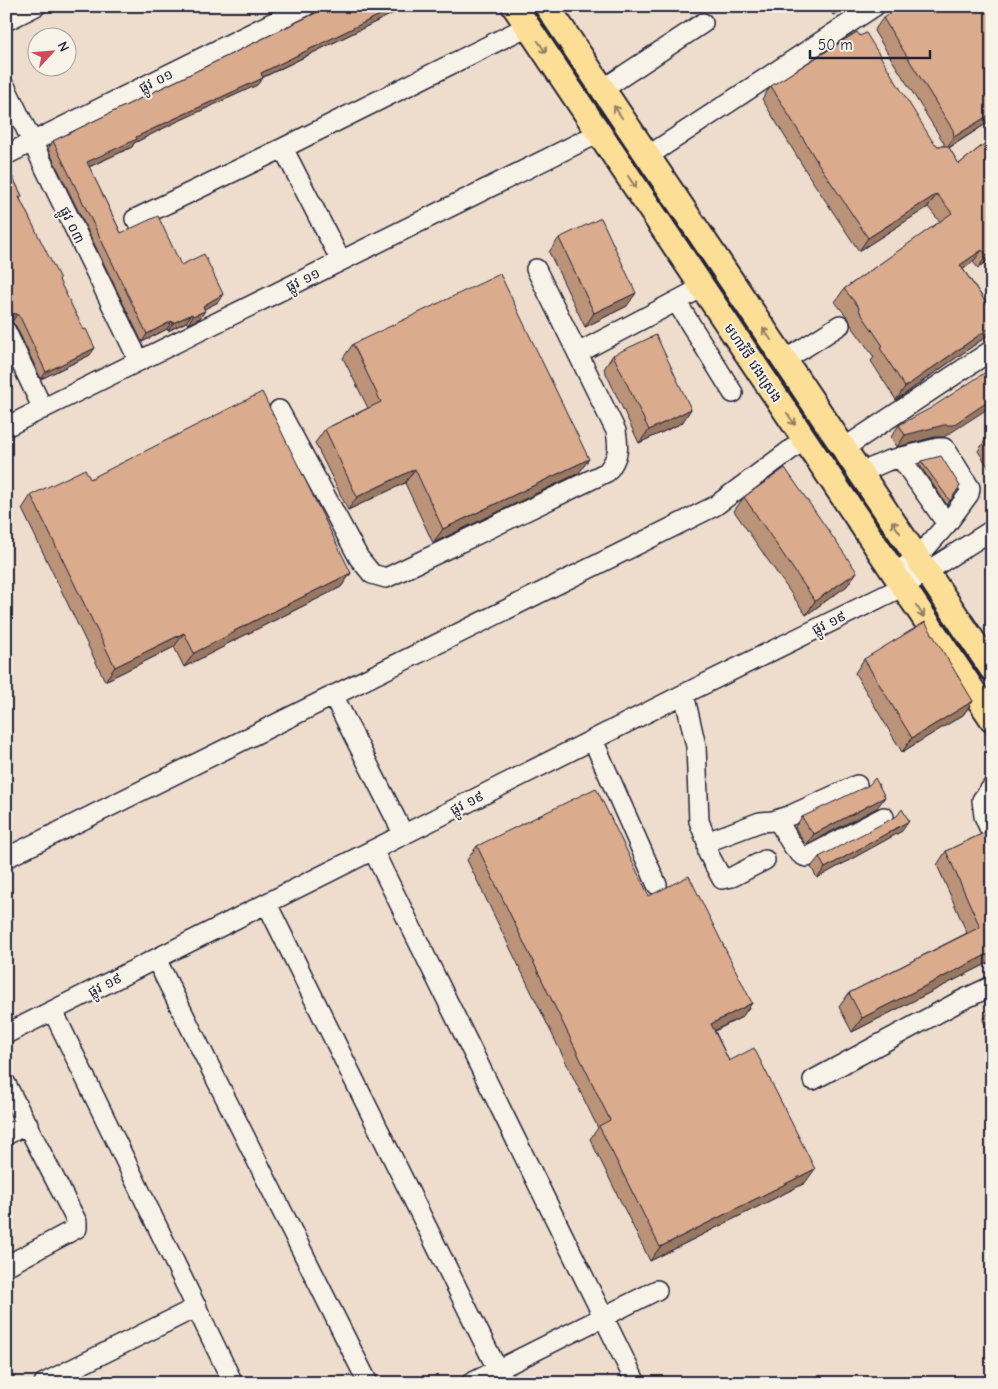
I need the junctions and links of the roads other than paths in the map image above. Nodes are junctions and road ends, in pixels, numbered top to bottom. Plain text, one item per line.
1 (36, 6) edge
2 (306, 6) edge
3 (514, 6) edge
4 (547, 6) edge
5 (875, 6) edge
6 (854, 20) junction
7 (6, 21) edge
8 (703, 22) dead end
9 (528, 26) junction
10 (864, 36) edge
11 (6, 88) edge
12 (603, 89) junction
13 (599, 133) junction
14 (32, 142) junction
15 (283, 148) junction
16 (6, 155) edge
17 (648, 156) junction
18 (135, 219) dead end
19 (341, 261) junction
20 (536, 269) dead end
21 (703, 287) junction
22 (676, 301) junction
23 (840, 324) dead end
24 (6, 331) edge
25 (992, 350) edge
26 (578, 353) junction
27 (784, 360) junction
28 (139, 361) junction
29 (733, 393) dead end
30 (43, 409) junction
31 (278, 410) dead end
32 (6, 427) edge
33 (805, 439) junction
34 (844, 448) junction
35 (900, 457) junction
36 (860, 474) junction
37 (947, 524) junction
38 (992, 530) edge
39 (922, 565) junction
40 (899, 580) junction
41 (988, 657) edge
42 (684, 694) junction
43 (333, 695) junction
44 (992, 719) edge
45 (593, 740) junction
46 (857, 785) dead end
47 (992, 786) edge
48 (884, 817) dead end
49 (778, 820) junction
50 (991, 832) edge
51 (404, 835) junction
52 (706, 842) junction
53 (373, 850) junction
54 (6, 858) edge
55 (765, 860) dead end
56 (657, 884) dead end
57 (267, 904) junction
58 (156, 959) junction
59 (992, 986) edge
60 (53, 1011) junction
61 (6, 1034) edge
62 (813, 1080) dead end
63 (6, 1084) edge
64 (28, 1124) junction
65 (6, 1135) edge
66 (6, 1266) edge
67 (658, 1290) dead end
68 (197, 1307) junction
69 (604, 1317) junction
70 (501, 1376) edge
71 (44, 1383) edge
72 (233, 1383) edge
73 (368, 1383) edge
74 (471, 1383) edge
75 (636, 1383) edge

1 - 7 street
2 - 14 street, ផ្លូវ ០១
3 - 9 main road, មហាវិថី វេងស្រេង
4 - 12 main road, មហាវិថី វេងស្រេង
5 - 6 street
6 - 10 street
6 - 17 street
8 - 12 street
9 -> 13 main road, មហាវិថី វេងស្រេង
9 - 15 street
11 - 14 street, ផ្លូវ ០៣
17 -> 12 main road, មហាវិថី វេងស្រេង
13 - 19 street, ផ្លូវ ១១
13 -> 21 main road, មហាវិថី វេងស្រេង
14 - 16 street, ផ្លូវ ០១
14 - 28 street, ផ្លូវ ០៣
15 - 18 street
15 - 19 street
27 -> 17 main road, មហាវិថី វេងស្រេង
19 - 28 street, ផ្លូវ ១១
20 - 26 street
21 - 22 street
21 -> 33 main road, មហាវិថី វេងស្រេង
22 - 26 street
22 - 29 street
23 - 27 street
24 - 30 street
25 - 34 street
26 - 31 street
27 - 34 main road, មហាវិថី វេងស្រេង
28 - 30 street, ផ្លូវ ១១
30 - 32 street, ផ្លូវ ១១
33 - 40 main road, មហាវិថី វេងស្រេង
33 - 43 street
34 - 36 main road, មហាវិថី វេងស្រេង
35 - 36 street
35 - 37 street
35 - 37 street
39 -> 36 main road, មហាវិថី វេងស្រេង
37 - 39 street
38 - 39 street, ផ្លូវ ១៩
39 - 40 street, ផ្លូវ ១៩
39 - 41 main road, មហាវិថី វេងស្រេង
40 - 42 street, ផ្លូវ ១៩
40 -> 44 main road, មហាវិថី វេងស្រេង
42 - 45 street, ផ្លូវ ១៩
42 - 52 street
43 - 51 street
43 - 54 street
45 - 51 street, ផ្លូវ ១៩
45 - 56 street
46 - 49 street
47 - 50 street
48 - 49 street
49 - 52 street
51 - 53 street, ផ្លូវ ១៩
52 - 55 street
53 - 57 street, ផ្លូវ ១៩
53 - 69 street
57 - 58 street, ផ្លូវ ១៩
57 - 70 street
58 - 60 street, ផ្លូវ ១៩
58 - 73 street
59 - 62 street
60 - 61 street, ផ្លូវ ១៩
60 - 68 street
63 - 64 street
64 - 65 street
64 - 66 street
67 - 69 street
68 - 71 street
68 - 72 street
69 - 70 street
69 - 75 street
70 - 74 street

